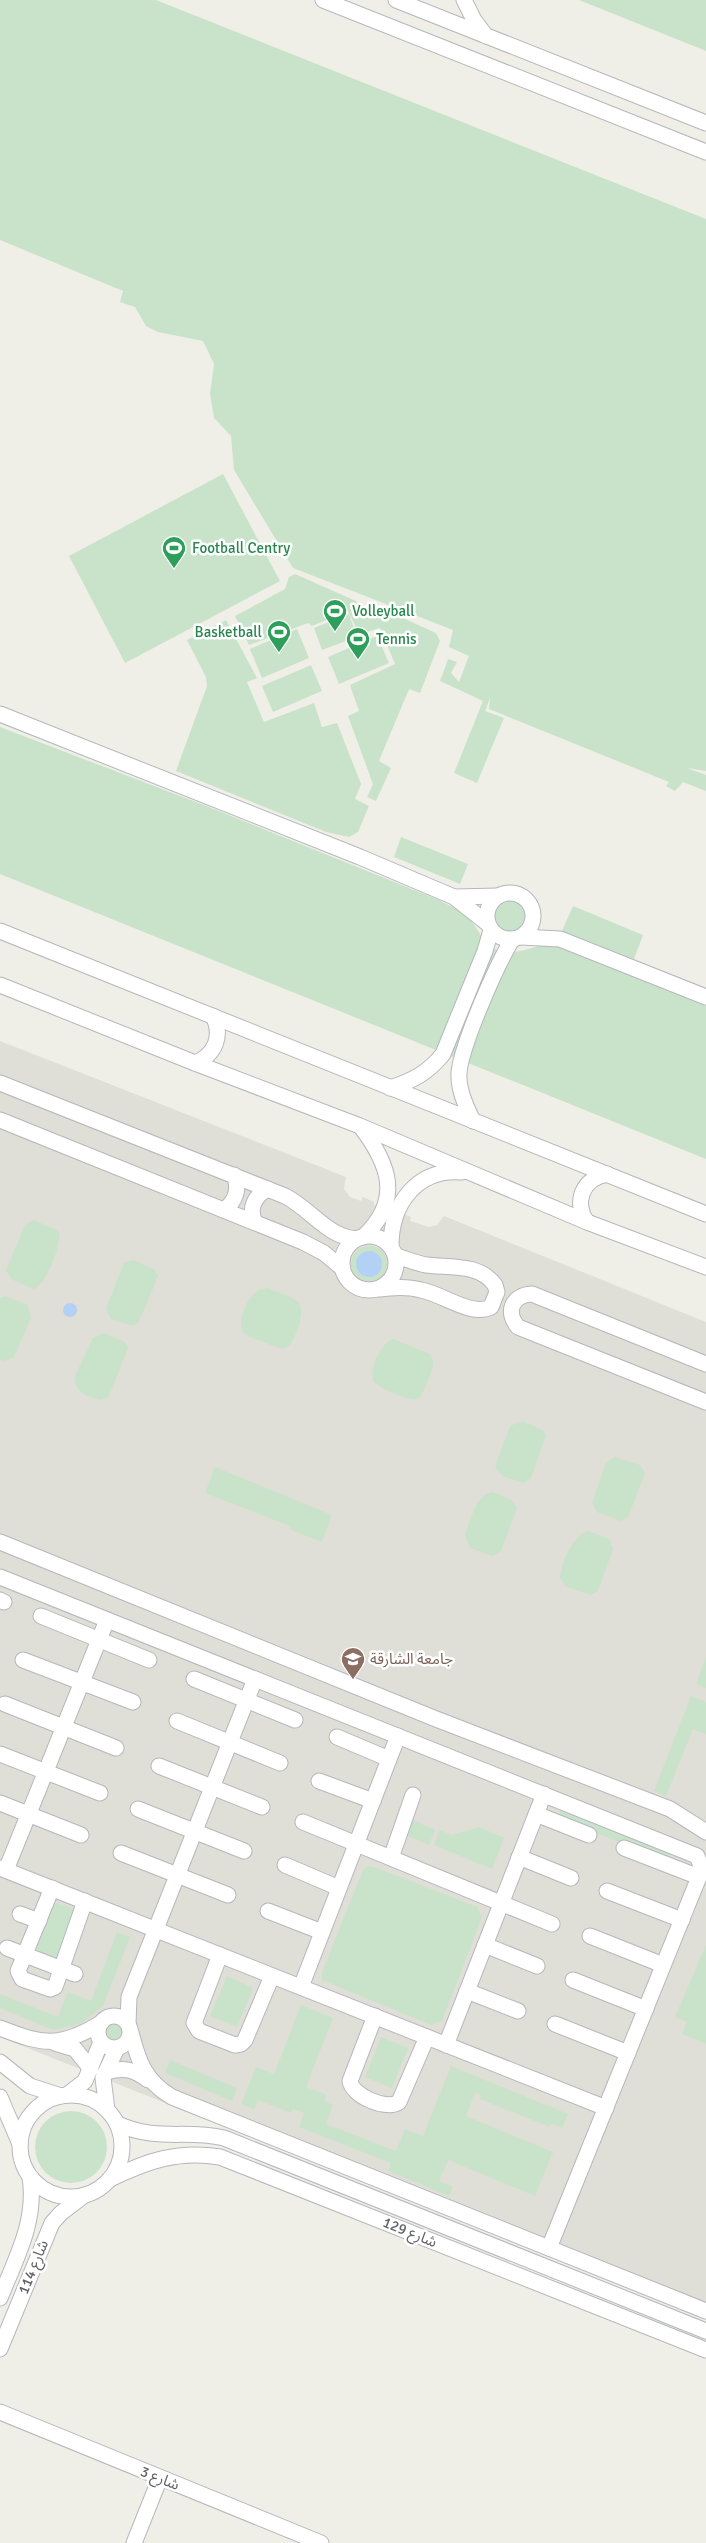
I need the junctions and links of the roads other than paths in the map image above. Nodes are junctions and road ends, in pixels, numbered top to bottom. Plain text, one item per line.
1 (323, 0) edge
2 (396, 0) edge
3 (464, 0) edge
4 (487, 37) junction
5 (706, 123) edge
6 (706, 152) edge
7 (0, 714) edge
8 (498, 896) junction
9 (454, 897) junction
10 (532, 911) junction
11 (489, 926) junction
12 (0, 931) edge
13 (516, 938) junction
14 (560, 939) junction
15 (0, 985) edge
16 (706, 997) edge
17 (213, 1016) junction
18 (450, 1041) junction
19 (465, 1048) junction
20 (195, 1064) junction
21 (0, 1083) edge
22 (390, 1088) junction
23 (0, 1120) edge
24 (473, 1121) junction
25 (360, 1126) junction
26 (470, 1173) junction
27 (607, 1174) junction
28 (234, 1175) junction
29 (268, 1189) junction
30 (387, 1194) junction
31 (403, 1199) junction
32 (224, 1210) junction
33 (706, 1214) edge
34 (255, 1222) junction
35 (587, 1222) junction
36 (359, 1238) junction
37 (393, 1251) junction
38 (706, 1267) edge
39 (342, 1268) junction
40 (379, 1289) junction
41 (706, 1364) edge
42 (706, 1402) edge
43 (0, 1542) edge
44 (0, 1577) edge
45 (41, 1616) dead end
46 (107, 1620) junction
47 (99, 1640) junction
48 (23, 1660) dead end
49 (149, 1660) dead end
50 (194, 1679) dead end
51 (255, 1679) junction
52 (82, 1682) junction
53 (246, 1700) junction
54 (133, 1702) dead end
55 (5, 1704) dead end
56 (295, 1720) dead end
57 (177, 1722) dead end
58 (64, 1727) junction
59 (398, 1736) junction
60 (337, 1737) dead end
61 (230, 1743) junction
62 (116, 1748) dead end
63 (0, 1754) edge
64 (389, 1760) junction
65 (280, 1763) dead end
66 (159, 1766) dead end
67 (46, 1772) junction
68 (319, 1781) dead end
69 (212, 1787) junction
70 (100, 1792) dead end
71 (544, 1794) junction
72 (413, 1795) dead end
73 (373, 1801) junction
74 (0, 1803) edge
75 (262, 1807) dead end
76 (138, 1809) dead end
77 (28, 1814) junction
78 (536, 1814) junction
79 (303, 1822) dead end
80 (194, 1832) junction
81 (706, 1832) edge
82 (81, 1835) dead end
83 (589, 1835) dead end
84 (356, 1844) junction
85 (624, 1848) dead end
86 (244, 1852) dead end
87 (121, 1854) dead end
88 (519, 1857) junction
89 (391, 1858) junction
90 (285, 1865) dead end
91 (3, 1869) edge
92 (177, 1875) junction
93 (699, 1877) junction
94 (571, 1878) dead end
95 (52, 1888) junction
96 (339, 1888) junction
97 (607, 1891) dead end
98 (228, 1896) dead end
99 (85, 1901) junction
100 (501, 1903) junction
101 (268, 1911) dead end
102 (20, 1914) dead end
103 (682, 1920) junction
104 (39, 1921) junction
105 (552, 1924) dead end
106 (155, 1929) junction
107 (322, 1932) junction
108 (590, 1936) dead end
109 (485, 1946) junction
110 (7, 1948) dead end
111 (25, 1955) junction
112 (220, 1955) junction
113 (663, 1965) junction
114 (537, 1966) dead end
115 (68, 1972) junction
116 (272, 1976) junction
117 (573, 1980) dead end
118 (301, 1987) junction
119 (467, 1991) junction
120 (129, 1996) junction
121 (646, 2009) junction
122 (518, 2011) dead end
123 (375, 2016) junction
124 (104, 2020) junction
125 (556, 2024) dead end
126 (129, 2027) junction
127 (0, 2028) edge
128 (83, 2032) junction
129 (427, 2037) junction
130 (100, 2041) junction
131 (49, 2042) junction
132 (446, 2045) junction
133 (119, 2048) junction
134 (628, 2053) junction
135 (137, 2054) junction
136 (0, 2062) edge
137 (98, 2071) junction
138 (152, 2084) junction
139 (64, 2095) junction
140 (0, 2096) edge
141 (606, 2108) junction
142 (107, 2110) junction
143 (118, 2124) junction
144 (20, 2144) junction
145 (30, 2177) junction
146 (110, 2179) junction
147 (82, 2197) junction
148 (549, 2248) junction
149 (0, 2298) edge
150 (706, 2311) edge
151 (706, 2332) edge
152 (0, 2349) edge
153 (706, 2350) edge
154 (0, 2412) edge
155 (160, 2478) junction
156 (134, 2543) edge
157 (321, 2543) edge

1 - 6 street
2 - 4 street
3 - 4 street
4 - 5 street
7 - 9 street
8 - 9 street
8 - 10 street
8 - 11 street
9 - 11 street
10 - 13 street
10 - 14 street
11 - 13 street
11 - 18 street
12 - 17 street
13 - 14 street
13 - 19 street
14 - 16 street
15 - 20 street
17 - 20 street
17 - 22 street
18 - 19 street
18 - 22 street
19 - 24 street
20 - 25 street
21 - 28 street
22 - 24 street
23 - 32 street
24 - 27 street
25 - 26 street
25 - 30 street
26 - 31 street
26 - 35 street
27 - 33 street
27 - 35 street
28 - 29 street
28 - 32 street
29 - 34 street
29 - 36 street
30 - 31 street
30 - 36 street
31 - 37 street
32 - 34 street
34 - 39 street
35 - 38 street
36 - 37 street
36 - 39 street
37 - 40 street
37 - 40 street
39 - 40 street
41 - 42 street
43 - 81 street
44 - 46 street
45 - 47 street
46 - 47 street
46 - 51 street
47 - 49 street
47 - 52 street
48 - 52 street
50 - 53 street
51 - 53 street
51 - 59 street
52 - 54 street
52 - 58 street
53 - 56 street
53 - 61 street
55 - 58 street
57 - 61 street
58 - 62 street
58 - 67 street
59 - 64 street
59 - 71 street
60 - 64 street
61 - 65 street
61 - 69 street
63 - 67 street
64 - 73 street
66 - 69 street
67 - 70 street
67 - 77 street
68 - 73 street
69 - 75 street
69 - 80 street
71 - 78 street
71 - 93 street
72 - 89 street
73 - 84 street
74 - 77 street
76 - 80 street
77 - 82 street
77 - 91 street
78 - 83 street
78 - 88 street
79 - 84 street
80 - 86 street
80 - 92 street
84 - 89 street
84 - 96 street
85 - 93 street
87 - 92 street
88 - 94 street
88 - 100 street
89 - 100 street
90 - 96 street
91 - 95 street
92 - 98 street
92 - 106 street
93 - 103 street
95 - 99 street
95 - 104 street
96 - 107 street
97 - 103 street
99 - 106 street
99 - 115 street
100 - 105 street
100 - 109 street
101 - 107 street
102 - 104 street
103 - 113 street
104 - 111 street
106 - 112 street
106 - 120 street
107 - 118 street
108 - 113 street
109 - 114 street
109 - 119 street
110 - 111 street
111 - 115 street
111 - 115 street
112 - 116 street
112 - 116 street
113 - 121 street
116 - 118 street
117 - 121 street
118 - 123 street
119 - 122 street
119 - 132 street
120 - 124 street
120 - 126 street
121 - 134 street
123 - 129 street
123 - 129 street
124 - 126 street
124 - 128 street
124 - 130 street
125 - 134 street
126 - 133 street
126 - 135 street
127 - 131 street
128 - 130 street
128 - 131 street
129 - 132 street
130 - 133 street
130 - 137 street
131 - 137 street
132 - 141 street
133 - 135 street
133 - 137 street
134 - 141 street
135 - 138 street
136 - 139 street
137 - 138 street
137 - 139 street
137 - 142 street
138 - 148 street
139 - 142 street
139 - 144 street
140 - 144 street
141 - 148 street
142 - 143 street
143 - 146 street
143 - 151 street, شارع 129
144 - 145 street
145 - 147 street
145 - 149 street, شارع 114
146 - 147 street
146 - 153 street, شارع 129
147 - 152 street, شارع 114
148 - 150 street
154 - 155 street, شارع 3
155 - 156 street
155 - 157 street, شارع 3

